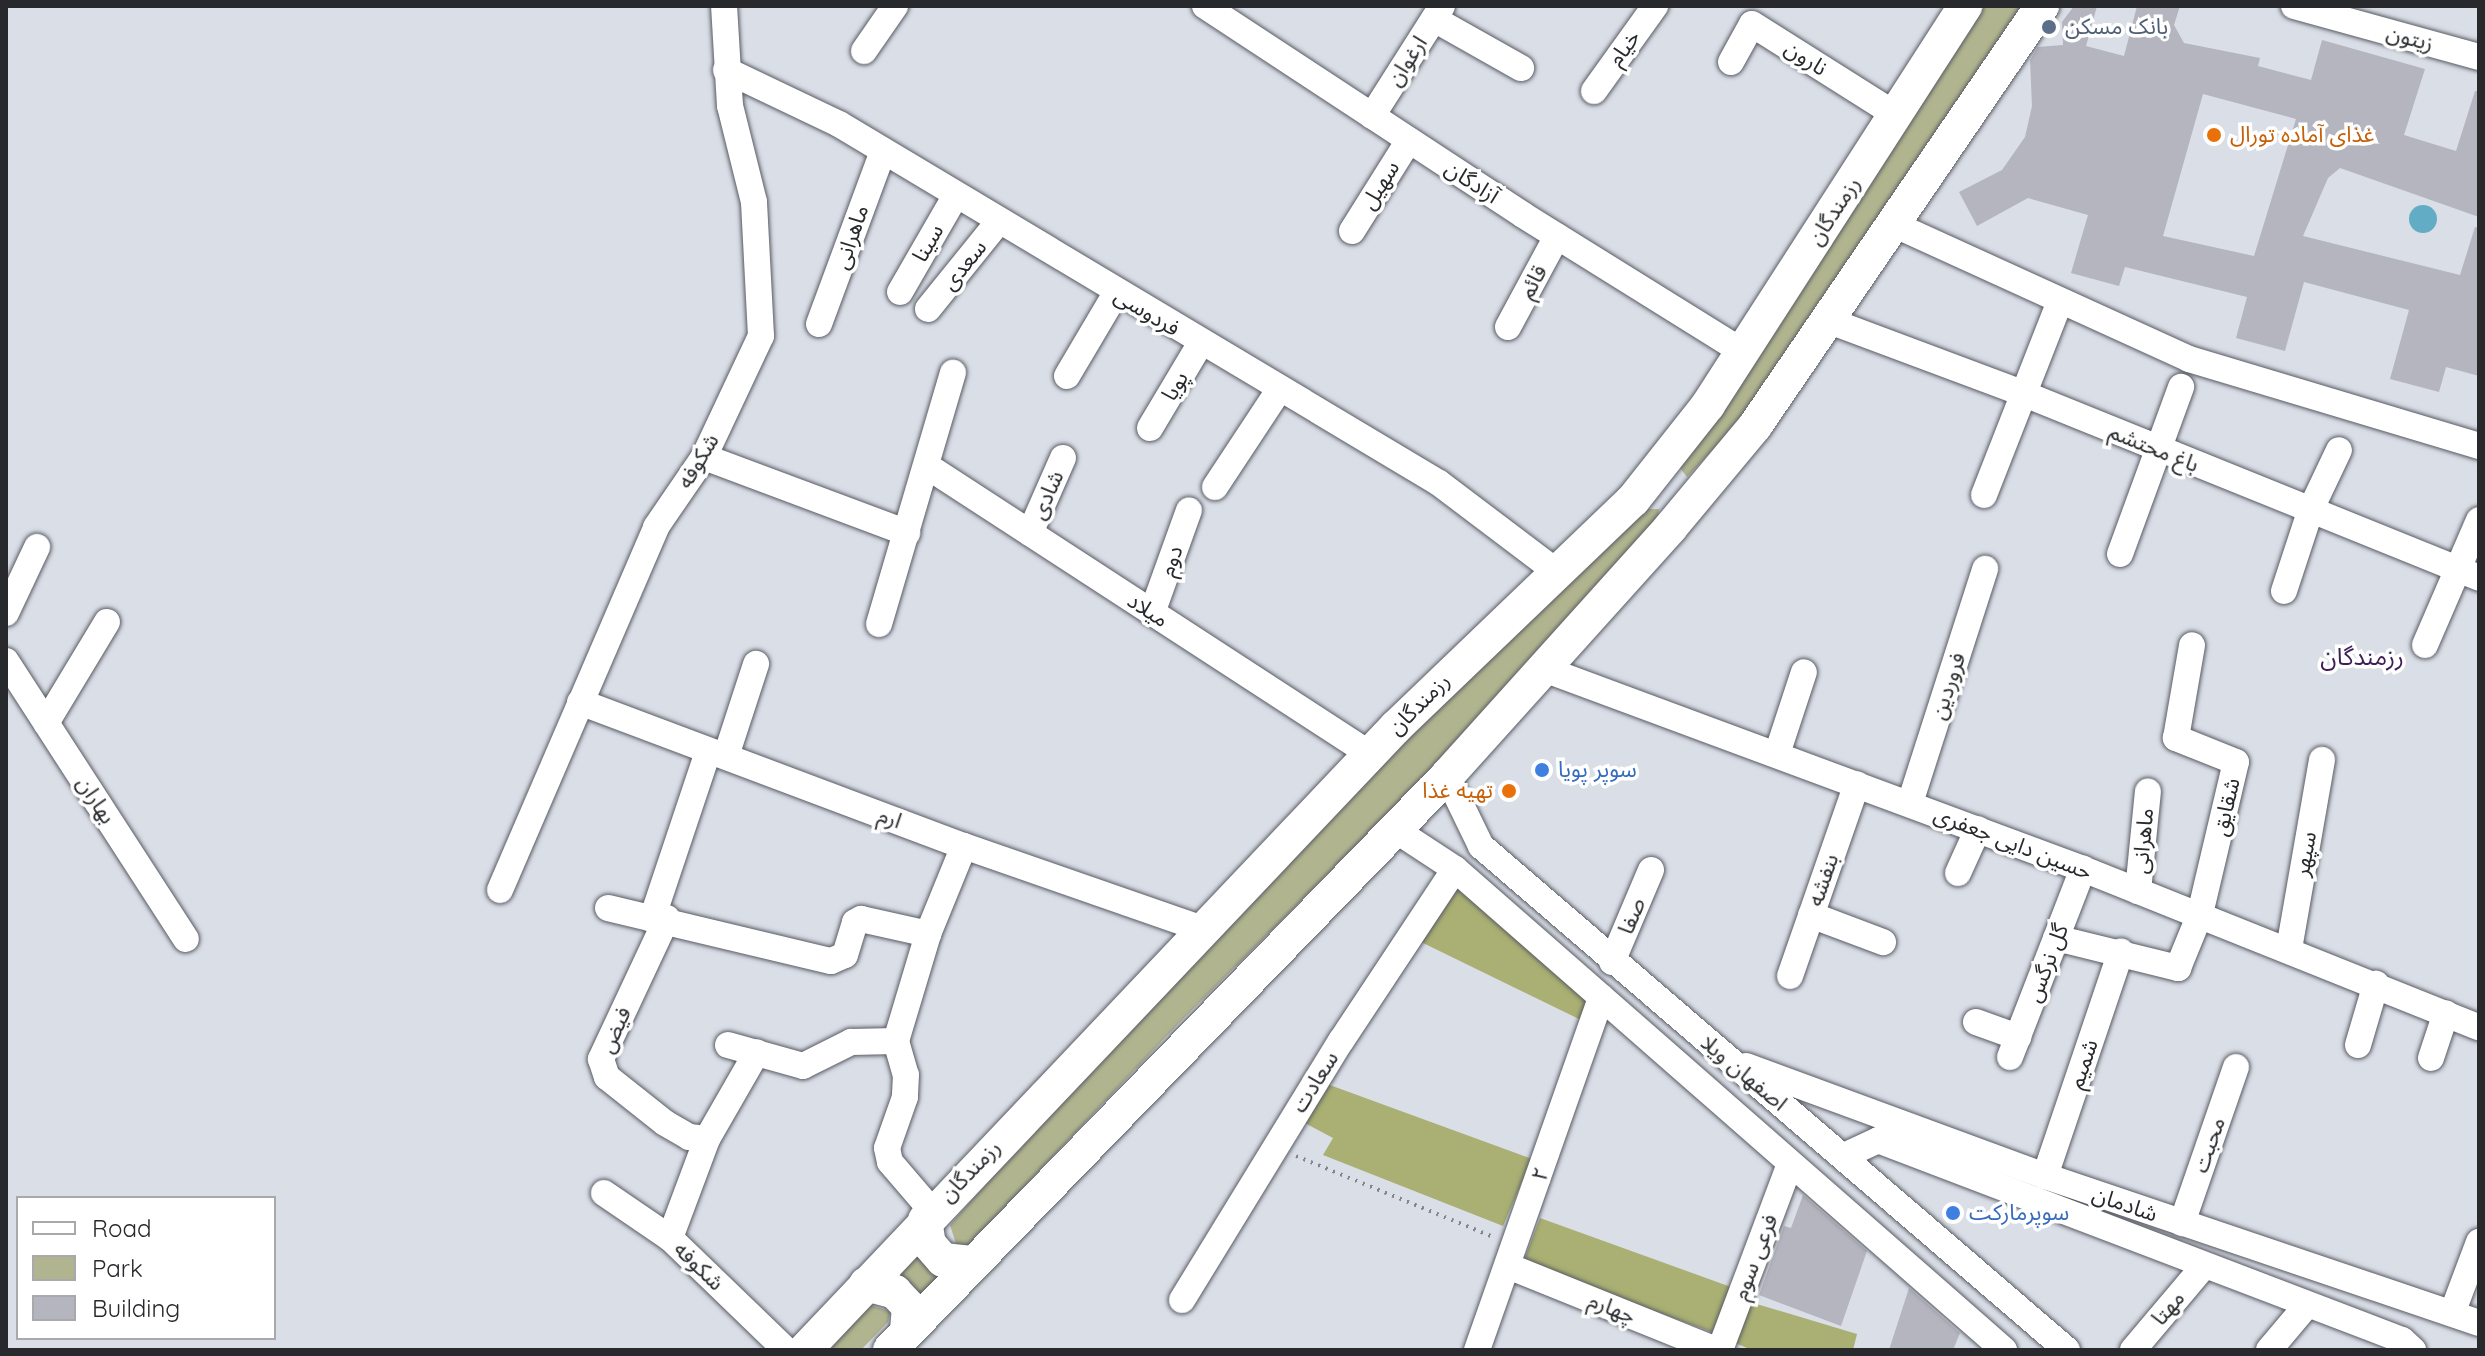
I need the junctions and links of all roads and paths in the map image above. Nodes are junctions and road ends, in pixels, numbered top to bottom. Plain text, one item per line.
1 (724, 6) edge
2 (895, 6) edge
3 (1655, 6) edge
4 (1965, 6) edge
5 (2042, 6) edge
6 (2294, 6) edge
7 (1217, 9) edge
8 (1438, 12) edge
9 (864, 51) dead end
10 (2479, 57) edge
11 (1731, 62) dead end
12 (1521, 68) dead end
13 (726, 70) junction
14 (1594, 91) dead end
15 (1896, 115) junction
16 (1372, 116) junction
17 (1409, 140) junction
18 (883, 151) junction
19 (956, 195) junction
20 (999, 221) junction
21 (1893, 224) junction
22 (1352, 231) dead end
23 (1557, 236) junction
24 (900, 292) dead end
25 (1116, 293) junction
26 (928, 309) dead end
27 (2057, 309) dead end
28 (1827, 320) junction
29 (819, 324) dead end
30 (1508, 327) dead end
31 (1200, 344) junction
32 (1743, 352) junction
33 (953, 373) dead end
34 (1067, 376) dead end
35 (2181, 387) dead end
36 (1279, 390) junction
37 (2022, 393) junction
38 (1150, 428) dead end
39 (2479, 446) edge
40 (2339, 450) dead end
41 (2158, 451) junction
42 (704, 457) junction
43 (1063, 458) dead end
44 (927, 466) junction
45 (1215, 487) dead end
46 (1984, 495) dead end
47 (2311, 509) junction
48 (1189, 510) dead end
49 (2479, 520) edge
50 (907, 533) junction
51 (1030, 533) junction
52 (37, 547) dead end
53 (2120, 554) dead end
54 (1985, 569) dead end
55 (1558, 573) junction
56 (2469, 575) edge
57 (2284, 591) dead end
58 (6, 613) edge
59 (1152, 613) junction
60 (107, 622) dead end
61 (879, 624) dead end
62 (2192, 645) dead end
63 (2425, 645) dead end
64 (6, 661) edge
65 (756, 664) dead end
66 (1544, 669) junction
67 (1804, 672) dead end
68 (580, 702) junction
69 (46, 723) junction
70 (717, 754) junction
71 (1370, 754) junction
72 (1777, 754) junction
73 (2322, 760) dead end
74 (1447, 776) junction
75 (1857, 784) junction
76 (2148, 791) dead end
77 (1910, 803) junction
78 (1394, 829) junction
79 (1978, 829) junction
80 (964, 846) junction
81 (1455, 869) junction
82 (2083, 869) junction
83 (1651, 870) dead end
84 (1958, 873) dead end
85 (500, 890) dead end
86 (2138, 891) junction
87 (608, 908) dead end
88 (2200, 914) junction
89 (1811, 915) junction
90 (660, 919) junction
91 (1202, 929) junction
92 (928, 934) junction
93 (2056, 938) junction
94 (186, 939) dead end
95 (1883, 942) dead end
96 (2289, 949) junction
97 (2121, 952) junction
98 (1612, 962) junction
99 (1790, 976) dead end
100 (2376, 984) junction
101 (1601, 997) junction
102 (2446, 1013) junction
103 (1976, 1022) dead end
104 (2479, 1027) edge
105 (896, 1041) junction
106 (728, 1045) dead end
107 (2358, 1045) dead end
108 (757, 1052) junction
109 (2431, 1058) dead end
110 (1729, 1060) junction
111 (2236, 1067) dead end
112 (707, 1139) junction
113 (1275, 1147) junction
114 (1844, 1156) junction
115 (1790, 1164) junction
116 (2045, 1176) junction
117 (604, 1193) dead end
118 (928, 1216) junction
119 (2182, 1223) junction
120 (670, 1238) junction
121 (2479, 1242) edge
122 (1512, 1256) junction
123 (972, 1263) junction
124 (2204, 1266) junction
125 (866, 1284) junction
126 (1182, 1300) dead end
127 (2307, 1305) junction
128 (2453, 1311) junction
129 (2479, 1323) edge
130 (898, 1341) edge
131 (786, 1350) edge
132 (805, 1350) edge
133 (1477, 1350) edge
134 (1718, 1350) edge
135 (2004, 1350) edge
136 (2067, 1350) edge
137 (2133, 1350) edge
138 (2269, 1350) edge
139 (2413, 1350) edge

1 - 13 street, شکوفه
2 - 9 street
3 - 14 street, خیام
4 - 15 main road, رزمندگان
5 - 21 main road
6 - 10 street, زیتون
7 - 16 street, آزادگان
8 - 12 street
8 - 16 street, ارغوان
11 - 15 street, نارون
13 - 18 street, فردوسی
13 - 42 street, شکوفه
15 - 32 main road, رزمندگان
16 - 17 street, آزادگان
17 - 22 street, سهیل
17 - 23 street, آزادگان
18 - 19 street, فردوسی
18 - 29 street, ماهرانی
19 - 20 street, فردوسی
19 - 24 street, سینا
20 - 25 street, فردوسی
20 - 26 street, سعدی
21 - 28 main road
21 - 39 street
23 - 30 street, قائم
23 - 32 street, آزادگان
25 - 31 street, فردوسی
25 - 34 street
27 - 37 street
28 - 37 street, باغ محتشم
28 - 66 main road
31 - 36 street, فردوسی
31 - 38 street, پویا
32 - 55 main road, رزمندگان
33 - 44 street
35 - 41 street
36 - 45 street
36 - 55 street, فردوسی
37 - 41 street, باغ محتشم
37 - 46 street
40 - 47 street
41 - 47 street, باغ محتشم
41 - 53 street
42 - 50 street
42 - 68 street, شکوفه
43 - 51 street, شادی
44 - 50 street
44 - 51 street, میلاد
47 - 56 street, باغ محتشم
47 - 57 street
48 - 59 street, دوم
49 - 56 street
50 - 61 street
51 - 59 street, میلاد
52 - 58 street
54 - 77 street, فروردین
55 - 71 main road, رزمندگان
56 - 63 street
59 - 71 street, میلاد
60 - 69 street
62 - 88 street, شقایق
64 - 69 street, بهاران
65 - 70 street
66 - 72 street, حسین دایی جعفری
66 - 74 main road
67 - 72 street
68 - 70 street, ارم
68 - 85 street, شکوفه
69 - 94 street, بهاران
70 - 80 street, ارم
70 - 90 street
71 - 91 main road, رزمندگان
72 - 75 street, حسین دایی جعفری
73 - 96 street, سپهر
74 - 78 main road
74 - 98 street, اصفهان ویلا
75 - 77 street, حسین دایی جعفری
75 - 89 street, بنفشه
76 - 86 street, ماهرانی
77 - 79 street, حسین دایی جعفری
78 - 81 street, اصفهان ویلا
78 - 123 main road
79 - 82 street, حسین دایی جعفری
79 - 84 street
80 - 91 street, ارم
80 - 92 street
81 - 101 street, اصفهان ویلا
81 - 113 street, سعادت
82 - 86 street, حسین دایی جعفری
82 - 93 street, گل نرگس
83 - 98 street, صفا
86 - 88 street, حسین دایی جعفری
87 - 90 street
88 - 96 street, حسین دایی جعفری
88 - 97 street
89 - 95 street
89 - 99 street, بنفشه
90 - 92 street
90 - 112 street, فیض
91 - 118 main road, رزمندگان
92 - 105 street
93 - 97 street
93 - 103 street, گل نرگس
96 - 100 street, حسین دایی جعفری
97 - 116 street, شمیم
98 - 110 street, اصفهان ویلا
100 - 102 street, حسین دایی جعفری
100 - 107 street
101 - 115 street, اصفهان ویلا
101 - 122 street, ۲
102 - 104 street, حسین دایی جعفری
102 - 109 street
105 - 108 street
105 - 118 street
106 - 108 street
108 - 112 street
110 - 114 street, اصفهان ویلا
110 - 116 street, شادمان
111 - 119 street, محبت
112 - 120 street
113 - 122 path
113 - 126 street, سعادت
114 - 124 street, شادمان
114 - 136 street, اصفهان ویلا
115 - 134 street, فرعی سوم
115 - 135 street, اصفهان ویلا
116 - 119 street, شادمان
117 - 120 street, شکوفه
118 - 123 main road
118 - 125 main road, رزمندگان
119 - 128 street, شادمان
120 - 131 street, شکوفه
121 - 128 street
122 - 133 street, ۲
122 - 134 street, چهارم
123 - 130 main road
124 - 127 street, شادمان
124 - 137 street, مهتا
125 - 130 main road
125 - 132 main road, رزمندگان
127 - 138 street
127 - 139 street, شادمان
128 - 129 street, شادمان

